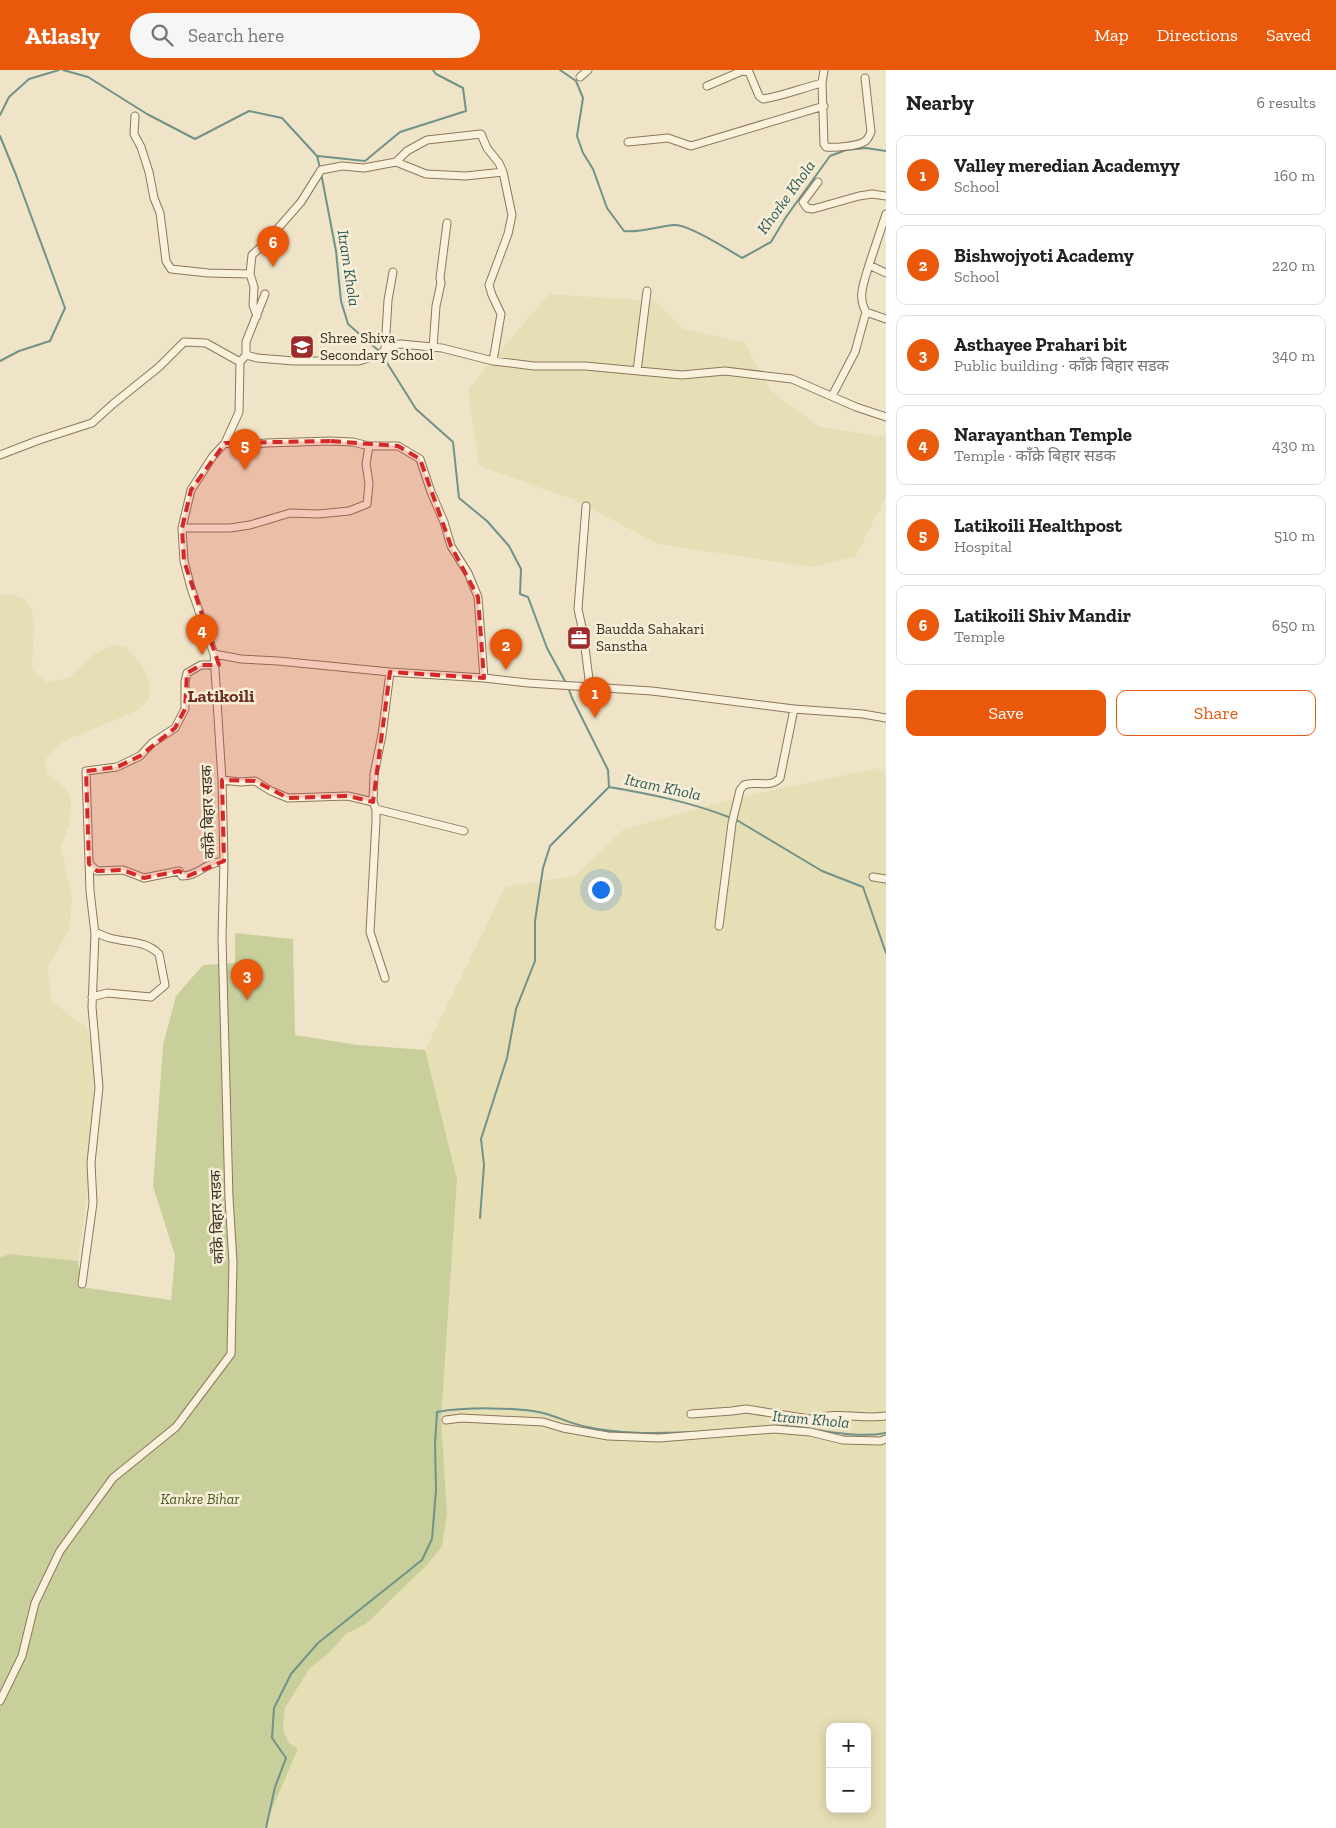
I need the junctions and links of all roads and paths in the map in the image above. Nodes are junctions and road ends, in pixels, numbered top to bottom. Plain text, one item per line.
1 (588, 70) edge
2 (824, 70) edge
3 (580, 77) dead end
4 (865, 78) dead end
5 (822, 83) junction
6 (707, 86) dead end
7 (824, 106) junction
8 (135, 116) dead end
9 (628, 142) dead end
10 (396, 162) junction
11 (503, 172) junction
12 (818, 182) dead end
13 (886, 196) edge
14 (886, 214) edge
15 (447, 223) dead end
16 (869, 265) junction
17 (393, 272) dead end
18 (886, 273) edge
19 (250, 274) junction
20 (647, 291) dead end
21 (265, 294) dead end
22 (866, 312) junction
23 (257, 316) junction
24 (886, 319) edge
25 (433, 348) junction
26 (382, 353) junction
27 (246, 355) junction
28 (493, 361) junction
29 (240, 362) junction
30 (637, 370) junction
31 (832, 396) junction
32 (886, 417) edge
33 (225, 443) junction
34 (369, 446) junction
35 (0, 455) edge
36 (586, 506) dead end
37 (182, 528) junction
38 (214, 654) junction
39 (214, 665) junction
40 (390, 672) junction
41 (484, 678) junction
42 (590, 687) junction
43 (794, 709) junction
44 (886, 718) edge
45 (222, 780) junction
46 (374, 805) junction
47 (464, 831) dead end
48 (224, 861) junction
49 (90, 864) junction
50 (873, 877) dead end
51 (886, 879) edge
52 (719, 926) dead end
53 (95, 932) junction
54 (385, 978) dead end
55 (92, 997) junction
56 (82, 1284) dead end
57 (691, 1414) dead end
58 (886, 1416) edge
59 (446, 1420) dead end
60 (886, 1439) edge
61 (0, 1701) edge

1 - 3 street
2 - 5 street
4 - 7 street
5 - 6 street
5 - 7 street
7 - 9 street
8 - 19 street
10 - 11 street
10 - 11 street
10 - 19 street
11 - 28 street
12 - 13 street
14 - 16 street
15 - 25 street
16 - 18 street
16 - 22 street
17 - 26 street
19 - 23 street
20 - 30 street
21 - 23 street
22 - 24 street
22 - 31 street
23 - 27 street
25 - 26 street
25 - 28 street
26 - 27 street
27 - 29 street
28 - 30 street
29 - 33 street, काँक्रे बिहार सडक
29 - 35 street
30 - 31 street
31 - 32 street
33 - 34 street
33 - 37 street, काँक्रे बिहार सडक
34 - 37 street
34 - 41 street
36 - 42 street
37 - 38 street, काँक्रे बिहार सडक
38 - 39 street, काँक्रे बिहार सडक
38 - 40 street
39 - 45 street, काँक्रे बिहार सडक
39 - 49 street
40 - 41 street
40 - 46 street
41 - 42 street
42 - 43 street
43 - 44 street
43 - 52 street
45 - 46 street
45 - 48 street, काँक्रे बिहार सडक
46 - 47 street
46 - 54 street
48 - 49 street
48 - 61 street, काँक्रे बिहार सडक
49 - 53 street
50 - 51 street
53 - 55 street
53 - 55 street
55 - 56 street
57 - 58 street
59 - 60 street

